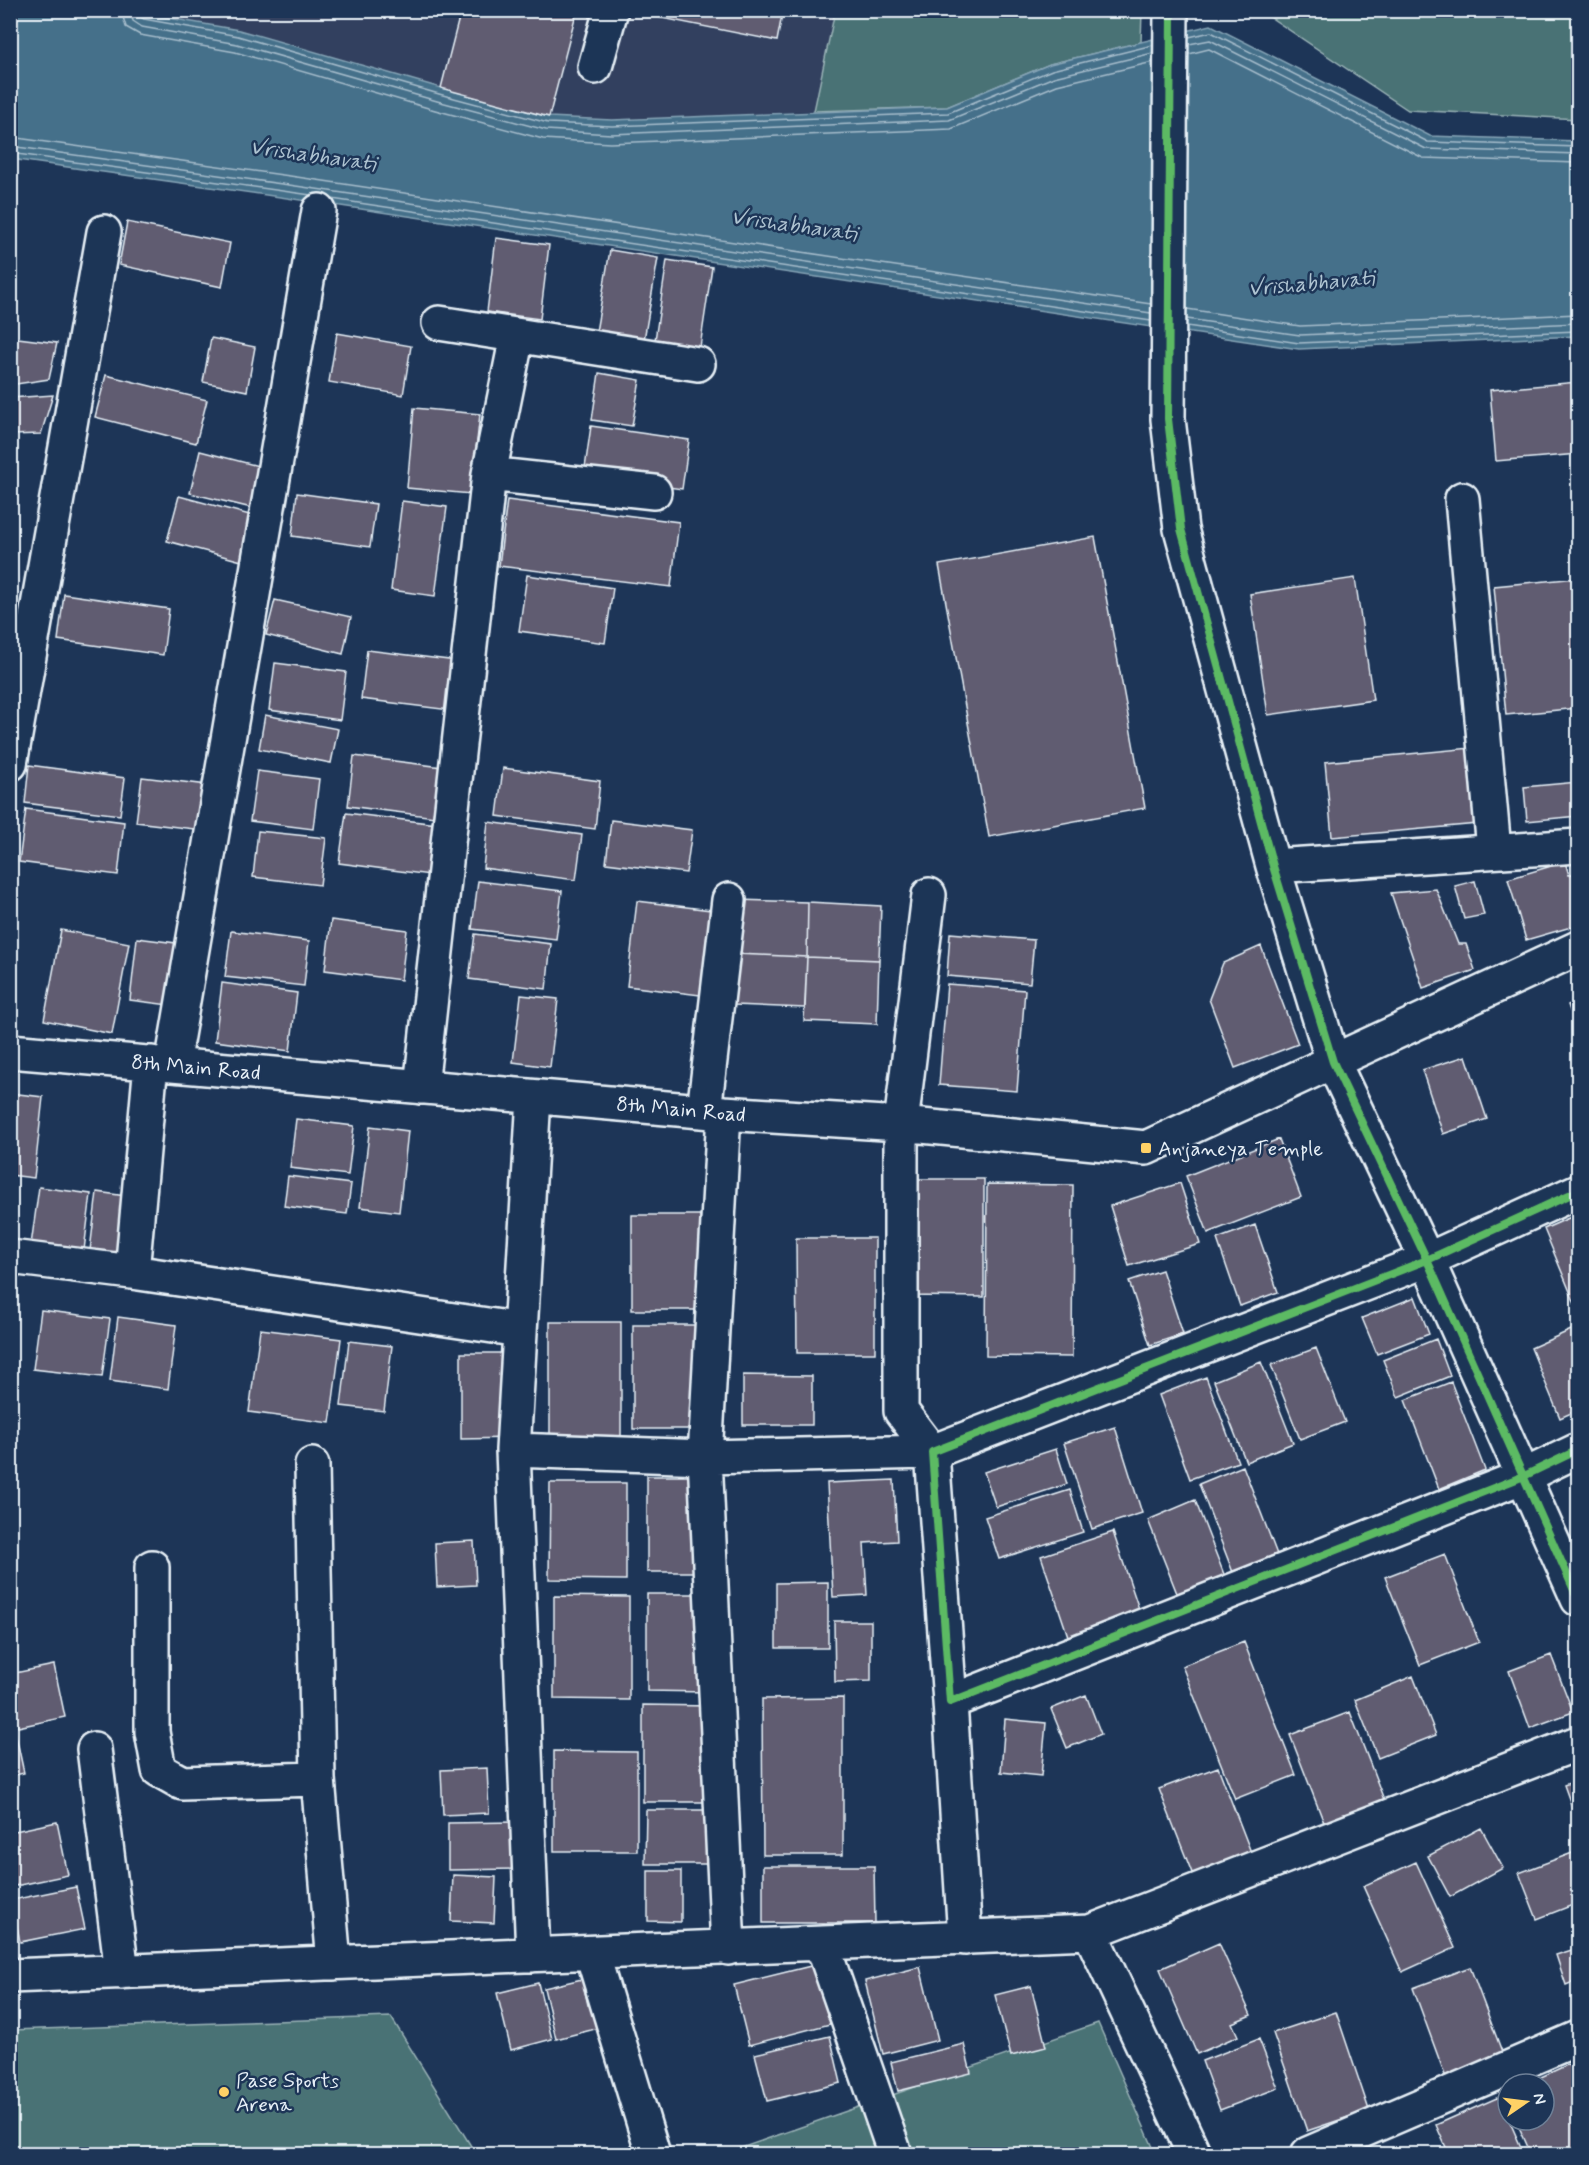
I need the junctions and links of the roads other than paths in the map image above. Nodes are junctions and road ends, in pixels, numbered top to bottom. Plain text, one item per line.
1 (611, 10) edge
2 (1171, 10) edge
3 (596, 67) dead end
4 (319, 211) dead end
5 (104, 232) dead end
6 (439, 323) dead end
7 (518, 336) junction
8 (698, 364) dead end
9 (489, 474) junction
10 (654, 492) dead end
11 (1462, 500) dead end
12 (10, 764) edge
13 (1578, 846) edge
14 (1494, 850) junction
15 (1273, 866) junction
16 (929, 895) dead end
17 (729, 900) dead end
18 (1578, 948) edge
19 (10, 1051) edge
20 (1333, 1062) junction
21 (162, 1064) junction
22 (421, 1087) junction
23 (534, 1097) junction
24 (714, 1112) junction
25 (901, 1124) junction
26 (1578, 1191) edge
27 (10, 1257) edge
28 (1427, 1260) junction
29 (132, 1272) junction
30 (520, 1330) junction
31 (513, 1450) junction
32 (1578, 1450) edge
33 (932, 1452) junction
34 (705, 1457) junction
35 (312, 1465) dead end
36 (1524, 1476) junction
37 (152, 1567) dead end
38 (1578, 1599) edge
39 (950, 1702) junction
40 (1578, 1743) edge
41 (94, 1749) dead end
42 (318, 1779) junction
43 (1090, 1932) junction
44 (965, 1938) junction
45 (822, 1944) junction
46 (728, 1948) junction
47 (592, 1953) junction
48 (533, 1955) junction
49 (334, 1964) junction
50 (122, 1972) junction
51 (10, 1976) edge
52 (1578, 2038) edge
53 (653, 2154) edge
54 (895, 2154) edge
55 (1194, 2154) edge
56 (1308, 2154) edge

1 - 3 street
2 - 15 street
4 - 21 street
5 - 12 street
6 - 7 street
7 - 8 street
7 - 9 street
9 - 10 street
9 - 22 street
11 - 14 street
13 - 14 street
14 - 15 street
15 - 20 street
16 - 25 street
17 - 24 street
18 - 20 street, 8th Main Road
19 - 21 street, 8th Main Road
20 - 25 street, 8th Main Road
20 - 28 street
21 - 22 street, 8th Main Road
21 - 29 street
22 - 23 street, 8th Main Road
23 - 24 street, 8th Main Road
23 - 30 street
24 - 25 street, 8th Main Road
24 - 34 street
25 - 33 street
26 - 28 street
27 - 29 street
28 - 33 street
28 - 36 street
29 - 30 street
30 - 31 street
31 - 34 street
31 - 48 street
32 - 36 street
33 - 34 street
33 - 39 street
34 - 46 street
35 - 42 street
36 - 38 street
36 - 39 street
37 - 42 street
39 - 44 street
40 - 43 street
41 - 50 street
42 - 49 street
43 - 44 street
43 - 55 street
44 - 45 street
45 - 46 street
45 - 54 street
46 - 47 street
47 - 48 street
47 - 53 street
48 - 49 street
49 - 50 street
50 - 51 street
52 - 56 street

